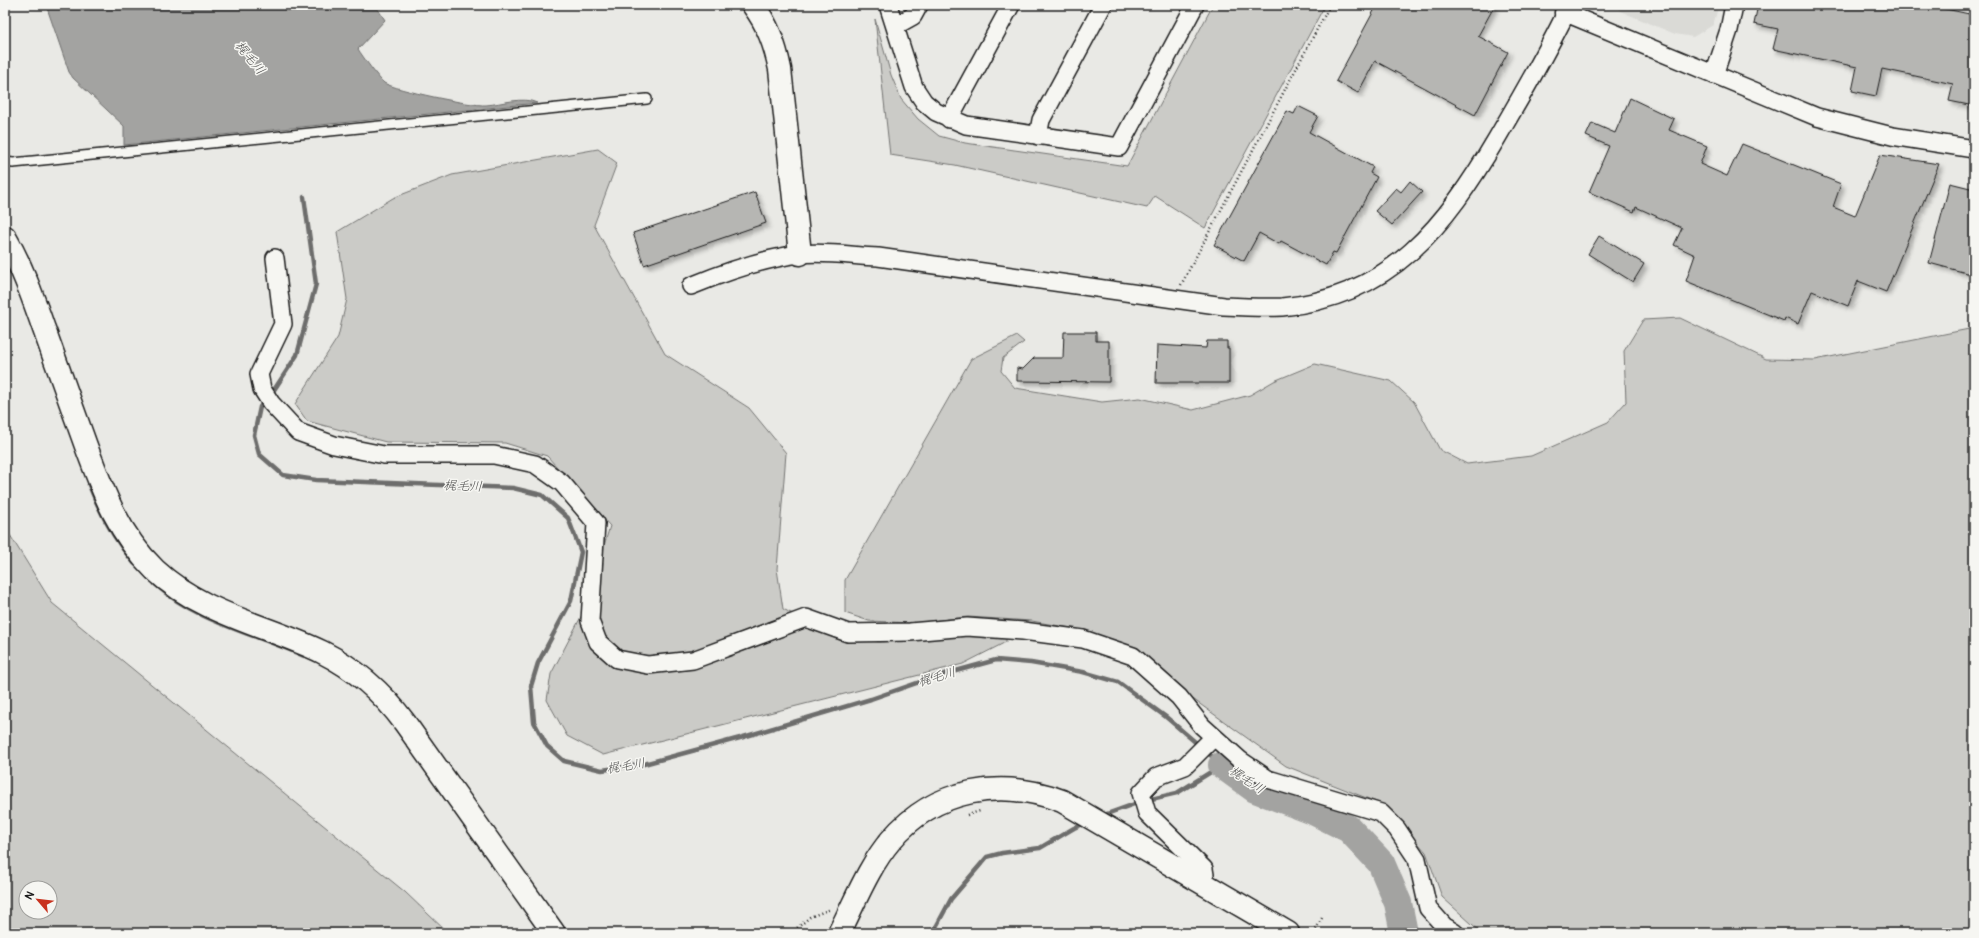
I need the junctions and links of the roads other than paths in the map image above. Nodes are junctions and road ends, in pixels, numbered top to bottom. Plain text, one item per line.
1 (753, 5) edge
2 (888, 5) edge
3 (919, 5) edge
4 (1011, 5) edge
5 (1103, 5) edge
6 (1195, 5) edge
7 (1734, 5) edge
8 (1567, 9) edge
9 (895, 26) junction
10 (1714, 75) junction
11 (647, 99) dead end
12 (949, 119) junction
13 (1038, 136) junction
14 (1974, 148) edge
15 (5, 162) edge
16 (5, 237) edge
17 (800, 254) junction
18 (275, 258) dead end
19 (691, 286) dead end
20 (1206, 745) junction
21 (1203, 882) junction
22 (554, 933) edge
23 (839, 933) edge
24 (1288, 933) edge
25 (1455, 933) edge

1 - 17 street
2 - 9 street
3 - 9 street
4 - 12 street
5 - 13 street
6 - 13 street
7 - 10 street
8 - 10 street
8 - 17 street
9 - 12 street
10 - 14 street
11 - 15 lane
12 - 13 street
16 - 22 street
17 - 19 street
18 - 20 street
20 - 21 street
20 - 25 street
21 - 23 street
21 - 24 street

